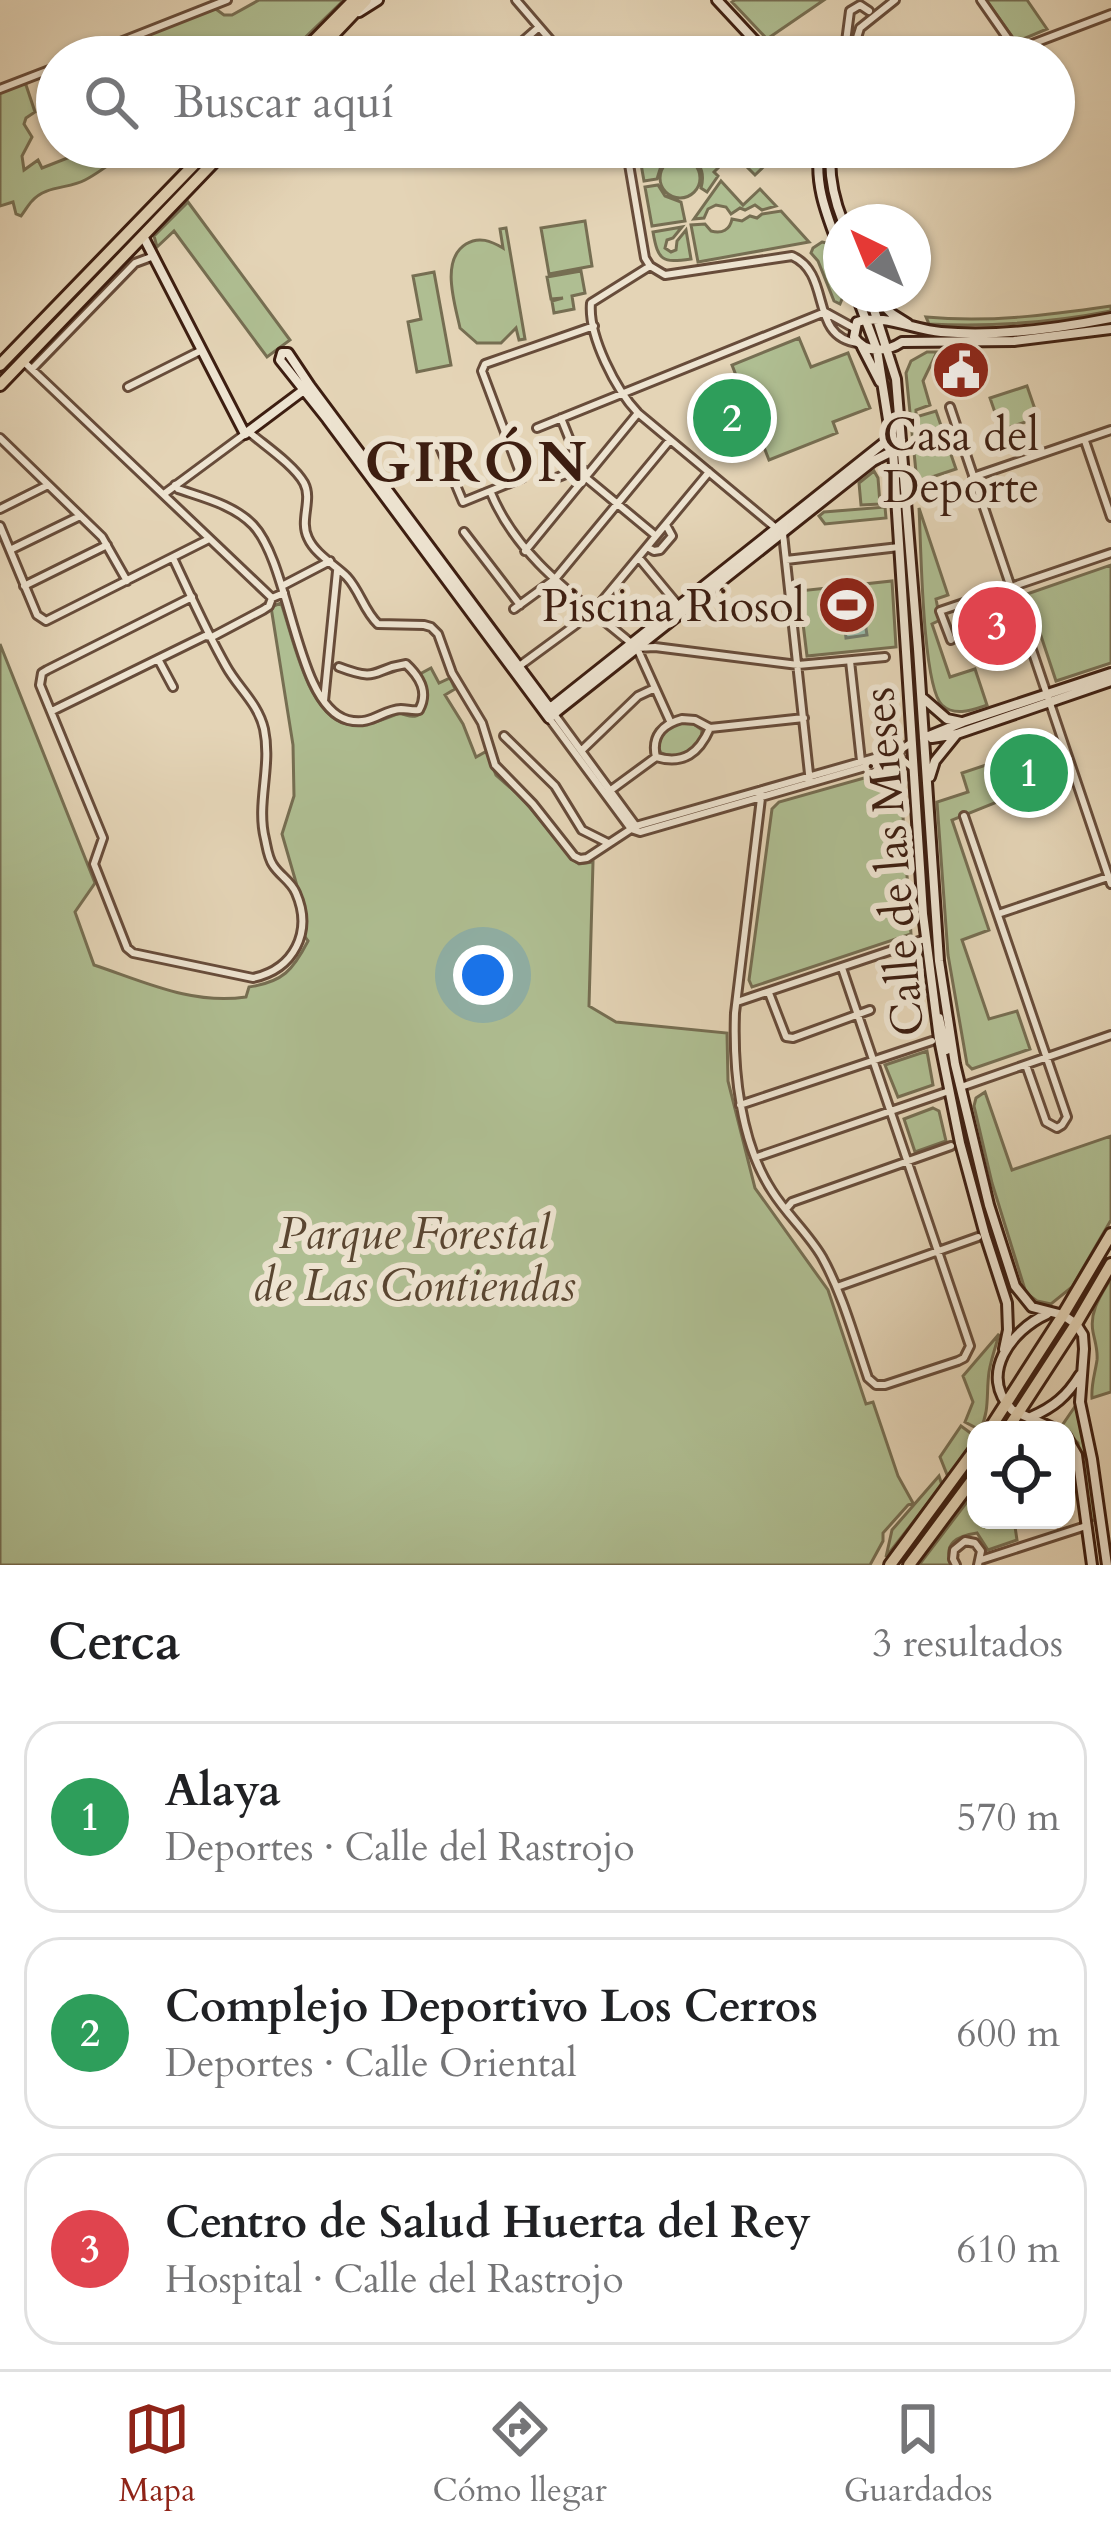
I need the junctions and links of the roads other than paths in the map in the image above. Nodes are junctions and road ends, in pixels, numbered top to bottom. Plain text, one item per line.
1 (226, 0) edge
2 (354, 0) edge
3 (366, 0) edge
4 (379, 0) edge
5 (515, 0) edge
6 (895, 0) edge
7 (982, 0) edge
8 (719, 1) edge
9 (852, 4) edge
10 (1111, 14) edge
11 (870, 15) junction
12 (348, 20) junction
13 (850, 23) junction
14 (539, 27) junction
15 (860, 28) junction
16 (135, 36) edge
17 (319, 36) edge
18 (332, 36) edge
19 (529, 36) edge
20 (547, 36) edge
21 (751, 36) edge
22 (849, 36) edge
23 (857, 36) edge
24 (1005, 36) edge
25 (1055, 36) edge
26 (36, 75) edge
27 (0, 89) edge
28 (208, 168) edge
29 (629, 168) edge
30 (817, 168) edge
31 (829, 168) edge
32 (189, 169) joint
33 (823, 204) edge
34 (837, 204) edge
35 (143, 236) junction
36 (154, 256) junction
37 (650, 266) junction
38 (76, 287) junction
39 (822, 302) junction
40 (823, 305) edge
41 (825, 312) junction
42 (857, 312) edge
43 (876, 312) edge
44 (890, 312) edge
45 (837, 317) junction
46 (1111, 318) edge
47 (878, 319) junction
48 (859, 323) junction
49 (896, 324) junction
50 (594, 326) junction
51 (915, 328) junction
52 (1111, 328) edge
53 (860, 344) junction
54 (901, 344) junction
55 (888, 349) junction
56 (202, 350) junction
57 (877, 350) junction
58 (0, 365) edge
59 (28, 365) junction
60 (896, 379) junction
61 (0, 385) edge
62 (128, 387) dead end
63 (307, 388) junction
64 (884, 388) junction
65 (620, 395) junction
66 (950, 407) dead end
67 (638, 413) junction
68 (561, 418) junction
69 (537, 428) dead end
70 (1111, 430) edge
71 (246, 433) junction
72 (0, 438) edge
73 (896, 438) junction
74 (670, 440) junction
75 (1084, 440) junction
76 (440, 447) dead end
77 (878, 448) junction
78 (893, 451) junction
79 (876, 460) junction
80 (894, 469) junction
81 (710, 472) junction
82 (585, 473) junction
83 (973, 477) junction
84 (551, 480) dead end
85 (48, 485) junction
86 (175, 485) junction
87 (491, 493) junction
88 (164, 494) junction
89 (617, 504) junction
90 (0, 509) edge
91 (80, 516) junction
92 (1111, 517) edge
93 (665, 525) junction
94 (0, 526) edge
95 (780, 530) junction
96 (464, 532) dead end
97 (656, 536) junction
98 (210, 539) junction
99 (108, 544) junction
100 (910, 545) junction
101 (647, 547) junction
102 (899, 547) junction
103 (10, 550) junction
104 (525, 551) junction
105 (1111, 553) edge
106 (173, 557) junction
107 (639, 558) junction
108 (787, 560) junction
109 (333, 564) junction
110 (555, 579) junction
111 (127, 580) junction
112 (24, 586) junction
113 (1010, 586) junction
114 (283, 590) junction
115 (192, 597) junction
116 (272, 598) junction
117 (678, 605) junction
118 (903, 606) junction
119 (593, 612) junction
120 (652, 636) junction
121 (212, 637) junction
122 (951, 640) dead end
123 (655, 647) junction
124 (636, 652) junction
125 (885, 657) dead end
126 (158, 658) junction
127 (850, 661) junction
128 (798, 665) junction
129 (339, 667) dead end
130 (518, 667) junction
131 (1111, 677) edge
132 (326, 681) junction
133 (313, 682) junction
134 (173, 687) dead end
135 (655, 688) junction
136 (921, 696) junction
137 (1049, 698) junction
138 (324, 704) junction
139 (52, 711) junction
140 (549, 713) junction
141 (804, 718) junction
142 (671, 722) junction
143 (962, 722) junction
144 (710, 728) junction
145 (957, 734) junction
146 (504, 736) dead end
147 (924, 739) junction
148 (912, 742) junction
149 (581, 751) junction
150 (656, 757) junction
151 (861, 761) junction
152 (914, 768) junction
153 (810, 779) junction
154 (927, 785) junction
155 (610, 790) junction
156 (762, 794) junction
157 (964, 816) dead end
158 (633, 828) junction
159 (608, 843) junction
160 (1110, 879) edge
161 (998, 914) junction
162 (935, 917) junction
163 (925, 939) junction
164 (939, 961) junction
165 (842, 968) junction
166 (769, 992) junction
167 (737, 1002) junction
168 (869, 1010) dead end
169 (935, 1010) junction
170 (857, 1015) junction
171 (1111, 1035) edge
172 (932, 1041) dead end
173 (1046, 1058) junction
174 (873, 1061) junction
175 (1026, 1065) junction
176 (957, 1069) junction
177 (974, 1083) junction
178 (961, 1088) junction
179 (949, 1091) junction
180 (740, 1105) junction
181 (890, 1111) junction
182 (951, 1146) dead end
183 (756, 1157) junction
184 (908, 1162) junction
185 (967, 1169) junction
186 (786, 1209) junction
187 (1111, 1234) edge
188 (978, 1237) dead end
189 (938, 1251) junction
190 (1111, 1264) edge
191 (837, 1287) junction
192 (1048, 1313) junction
193 (1063, 1315) junction
194 (1076, 1324) junction
195 (1004, 1349) junction
196 (1081, 1373) junction
197 (1006, 1405) junction
198 (1025, 1416) junction
199 (995, 1421) edge
200 (1019, 1421) edge
201 (1036, 1421) edge
202 (1075, 1452) edge
203 (967, 1460) edge
204 (967, 1487) edge
205 (1106, 1519) edge
206 (1089, 1525) junction
207 (1012, 1550) junction
208 (979, 1563) edge
209 (890, 1565) edge
210 (910, 1565) edge
211 (955, 1565) edge
212 (1013, 1565) edge
213 (1092, 1565) edge
214 (1106, 1565) edge

1 - 16 street
2 - 17 highway
3 - 12 highway
4 - 12 main road
5 - 14 street
6 - 11 street
7 - 24 street
8 - 21 main road
9 - 11 street
9 - 13 street
10 - 25 street
11 - 15 street
12 - 18 highway
13 - 15 street
13 - 22 street
14 - 19 street
14 - 20 street
15 - 23 street
26 - 27 street
28 - 35 highway
29 - 37 street
30 - 33 main road
31 - 34 main road
32 - 35 highway
32 - 38 highway
35 - 36 main road
35 - 38 highway
35 - 59 highway
36 - 56 main road
36 - 59 street
37 - 39 street
37 - 50 street
38 - 58 highway
39 - 40 street
39 - 45 street
41 - 45 street
41 - 53 street
41 - 65 street
42 - 48 main road, Calle de las Mieses
43 - 47 main road, Calle de las Mieses
44 - 51 main road
45 - 48 street
46 - 51 main road
47 - 48 main road
47 - 49 main road
47 - 55 main road, Calle de las Mieses
48 - 53 main road
48 - 57 main road, Calle de las Mieses
49 - 51 main road
49 - 54 main road
50 - 65 street
50 - 87 street
52 - 54 main road
53 - 57 main road
53 - 64 main road
54 - 55 main road
54 - 60 main road
55 - 57 main road
55 - 60 main road, Calle de las Mieses
56 - 62 street
56 - 71 main road
57 - 64 main road, Calle de las Mieses
59 - 61 highway
59 - 88 street
60 - 73 main road, Calle de las Mieses
63 - 71 main road
63 - 130 main road
63 - 140 main road
64 - 73 main road, Calle de las Mieses
65 - 67 street
65 - 68 street
66 - 83 street
67 - 74 street
67 - 82 street
68 - 69 street
68 - 82 street
70 - 75 street
71 - 86 street
71 - 109 street
72 - 85 street
73 - 77 main road
73 - 78 main road, Calle de las Mieses
73 - 100 main road, Calle de las Mieses
74 - 81 street
74 - 89 street
75 - 83 street
75 - 92 street
76 - 87 street
77 - 78 main road
77 - 95 main road
78 - 79 main road
78 - 80 main road, Calle de las Mieses
78 - 100 main road
79 - 80 main road
79 - 95 main road
80 - 102 main road, Calle de las Mieses
81 - 93 street
81 - 95 street
82 - 84 street
82 - 89 street
82 - 104 street
83 - 113 street
85 - 90 street
85 - 91 street
86 - 88 street
86 - 114 street
87 - 104 street
88 - 98 street
89 - 97 street
89 - 110 street
91 - 99 street
91 - 103 street
93 - 97 street
93 - 101 street
94 - 103 street
95 - 108 street
95 - 117 main road
95 - 120 main road
96 - 110 street
97 - 101 street
98 - 106 street
98 - 116 street
99 - 111 street
99 - 112 street
100 - 136 main road, Calle de las Mieses
101 - 107 street
102 - 108 street
102 - 118 main road, Calle de las Mieses
103 - 112 street
104 - 110 street
105 - 113 street
106 - 111 street
106 - 115 street
107 - 117 street
107 - 119 street
108 - 128 street
109 - 114 street
109 - 132 street
109 - 159 street
110 - 119 street
111 - 112 street
113 - 122 street
113 - 137 street
114 - 116 street
114 - 133 street
115 - 121 street
115 - 139 street
116 - 121 street
117 - 124 main road
118 - 147 main road
118 - 148 main road, Calle de las Mieses
119 - 124 street
119 - 130 street
120 - 123 street
120 - 124 main road
121 - 126 street
121 - 139 street
123 - 124 street
123 - 128 street
124 - 135 street
124 - 140 main road
125 - 127 street
126 - 134 street
126 - 139 street
127 - 128 street
127 - 151 street
128 - 141 street
129 - 138 street
130 - 140 main road
131 - 137 main road
132 - 133 street
132 - 138 street
133 - 138 street
135 - 142 street
135 - 149 street
136 - 143 main road
136 - 147 main road, Calle de las Mieses
137 - 143 main road
137 - 145 main road
137 - 160 street
140 - 149 street
140 - 158 street
141 - 144 street
141 - 153 street
142 - 144 street
142 - 150 street
143 - 147 main road
144 - 150 street
145 - 147 main road
145 - 154 main road
146 - 159 street
147 - 152 main road
147 - 154 main road, Calle de las Mieses
148 - 151 street
148 - 152 main road, Calle de las Mieses
149 - 155 street
150 - 155 street
151 - 153 street
152 - 153 street
152 - 163 main road, Calle de las Mieses
153 - 156 street
154 - 162 main road, Calle de las Mieses
155 - 158 street
156 - 158 street
156 - 167 street
157 - 161 street
158 - 159 street
160 - 161 street
161 - 173 street
162 - 163 main road
162 - 164 main road, Calle de las Mieses
163 - 164 main road
163 - 165 street
163 - 169 main road, Calle de las Mieses
164 - 176 main road, Calle de las Mieses
165 - 166 street
165 - 170 street
166 - 167 street
166 - 170 street
167 - 180 street
168 - 170 street
169 - 178 main road
169 - 179 main road, Calle de las Mieses
170 - 174 street
171 - 173 street
172 - 174 street
173 - 175 street
173 - 175 street
174 - 180 street
174 - 181 street
175 - 177 street
176 - 177 street
176 - 178 main road, Calle de las Mieses
177 - 178 street
178 - 179 street
178 - 185 main road
178 - 192 main road, Calle de las Mieses
179 - 181 street
179 - 185 main road, Calle de las Mieses
180 - 183 street
181 - 183 street
181 - 184 street
182 - 184 street
183 - 186 street
184 - 186 street
184 - 189 street
185 - 195 main road, Calle de las Mieses
186 - 191 street
187 - 193 highway
188 - 189 street
189 - 191 street
189 - 191 street
190 - 194 highway
192 - 193 main road
192 - 195 main road
193 - 194 main road
193 - 197 highway
194 - 196 main road
194 - 198 highway
195 - 197 main road, Calle de las Mieses
196 - 198 main road
196 - 205 main road
197 - 198 main road
197 - 199 highway
198 - 200 highway
198 - 201 main road
202 - 206 main road
203 - 209 highway
204 - 210 highway
205 - 214 main road
206 - 207 street
206 - 213 main road
207 - 208 street
207 - 212 street
208 - 211 street

